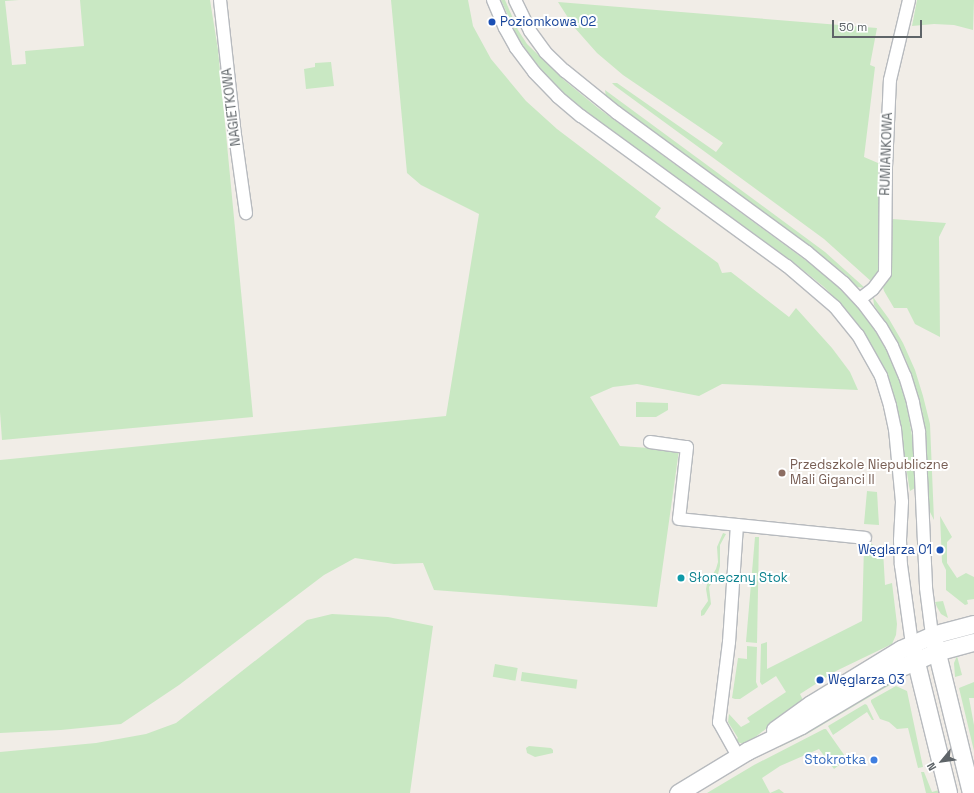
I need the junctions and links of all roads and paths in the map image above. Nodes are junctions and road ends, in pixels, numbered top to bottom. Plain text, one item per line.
1 (220, 0) edge
2 (493, 0) edge
3 (515, 0) edge
4 (908, 0) edge
5 (246, 213) dead end
6 (860, 299) junction
7 (650, 442) dead end
8 (737, 525) junction
9 (865, 538) dead end
10 (974, 624) edge
11 (932, 635) junction
12 (974, 642) edge
13 (912, 644) junction
14 (936, 652) junction
15 (916, 661) junction
16 (742, 754) junction
17 (678, 793) edge
18 (948, 793) edge
19 (971, 793) edge

1 - 5 street, NAGIETKOWA
2 - 13 street
3 - 6 street
4 - 6 street, RUMIANKOWA
6 - 11 street
7 - 8 street
8 - 9 street
8 - 16 street
10 - 11 street
11 - 13 street
11 - 14 street
12 - 14 street
13 - 15 street
13 - 16 street
14 - 15 street
14 - 19 street
15 - 16 street
15 - 18 street
16 - 17 street

